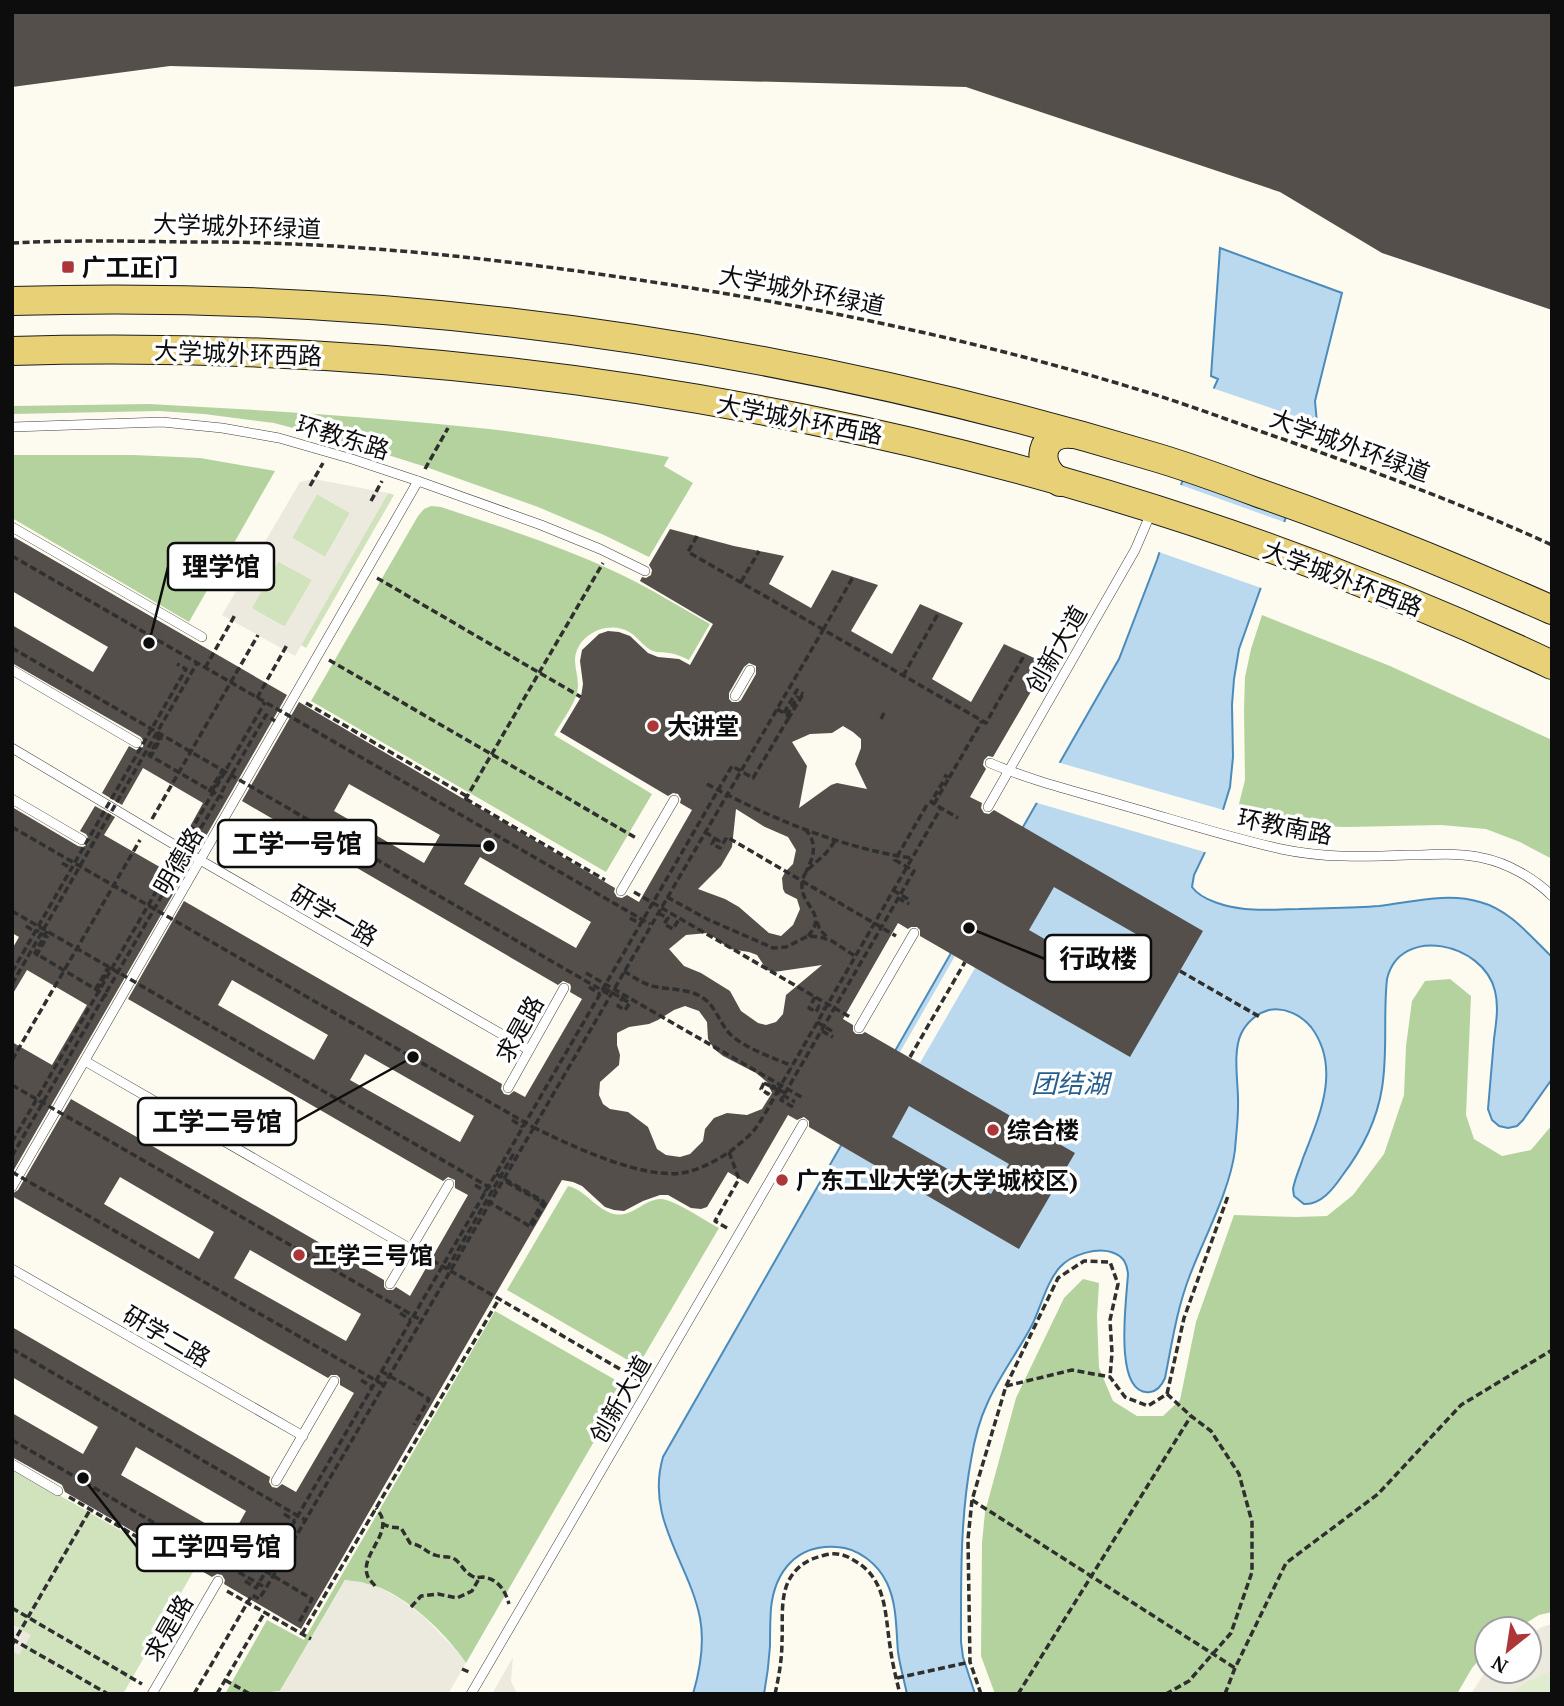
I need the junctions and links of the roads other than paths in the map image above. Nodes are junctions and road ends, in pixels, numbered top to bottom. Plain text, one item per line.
1 (12, 300) edge
2 (12, 351) edge
3 (12, 427) edge
4 (1073, 434) junction
5 (418, 481) junction
6 (1060, 482) junction
7 (1153, 508) junction
8 (12, 527) edge
9 (645, 571) dead end
10 (1552, 610) edge
11 (202, 637) dead end
12 (1552, 665) edge
13 (12, 670) edge
14 (750, 670) dead end
15 (735, 696) dead end
16 (137, 743) dead end
17 (12, 748) edge
18 (990, 763) dead end
19 (1009, 771) junction
20 (12, 799) edge
21 (674, 800) dead end
22 (988, 807) dead end
23 (82, 840) dead end
24 (200, 860) junction
25 (621, 891) dead end
26 (1552, 896) edge
27 (914, 933) dead end
28 (564, 989) dead end
29 (859, 1028) dead end
30 (529, 1050) junction
31 (85, 1061) junction
32 (508, 1087) dead end
33 (803, 1124) dead end
34 (449, 1184) dead end
35 (12, 1187) edge
36 (411, 1249) junction
37 (12, 1269) edge
38 (390, 1284) dead end
39 (334, 1381) dead end
40 (303, 1436) junction
41 (12, 1464) edge
42 (276, 1481) dead end
43 (58, 1491) road end
44 (218, 1581) dead end
45 (152, 1694) edge
46 (471, 1694) edge

1 - 4 main road, 大学城外环西路
2 - 6 main road, 大学城外环西路
3 - 5 lane, 环教东路
4 - 6 main road
4 - 10 main road, 大学城外环西路
5 - 9 lane, 环教东路
5 - 24 lane, 明德路
6 - 7 main road, 大学城外环西路
7 - 12 main road, 大学城外环西路
7 - 19 lane, 创新大道
8 - 11 lane
13 - 16 lane
14 - 15 lane
17 - 24 lane, 研学一路
18 - 19 lane
19 - 22 lane, 创新大道
19 - 26 lane, 环教南路
20 - 23 lane
21 - 25 lane
24 - 30 lane, 研学一路
24 - 31 lane, 明德路
27 - 29 lane
28 - 30 lane, 求是路
30 - 32 lane, 求是路
31 - 35 lane, 明德路
31 - 36 lane
33 - 46 lane, 创新大道
34 - 36 lane
36 - 38 lane
37 - 40 lane, 研学二路
39 - 40 lane
40 - 42 lane
41 - 43 lane
44 - 45 lane, 求是路

